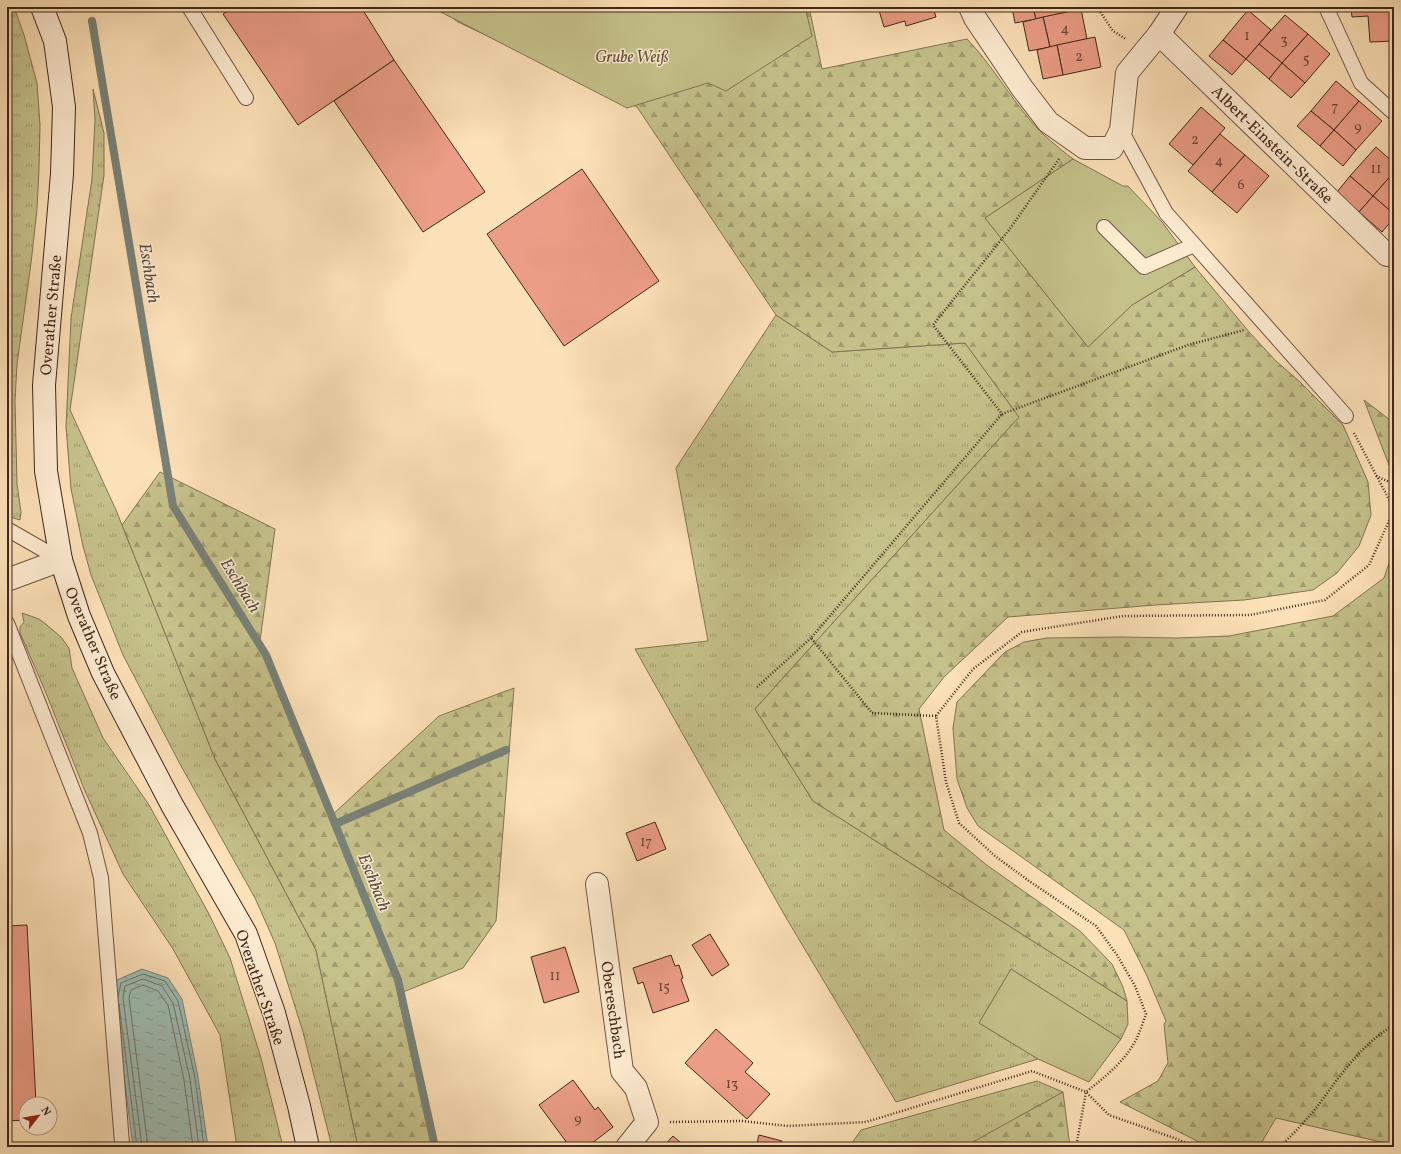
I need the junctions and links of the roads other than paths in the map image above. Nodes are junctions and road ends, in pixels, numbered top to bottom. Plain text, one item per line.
1 (42, 7) edge
2 (189, 7) edge
3 (970, 7) edge
4 (1177, 7) edge
5 (1326, 7) edge
6 (1159, 34) junction
7 (246, 98) dead end
8 (1394, 113) edge
9 (1121, 130) junction
10 (1104, 227) dead end
11 (1194, 246) junction
12 (1387, 255) dead end
13 (1346, 416) road end
14 (7, 529) edge
15 (61, 560) junction
16 (7, 580) edge
17 (7, 623) edge
18 (597, 884) dead end
19 (120, 1147) edge
20 (308, 1147) edge
21 (627, 1147) edge

1 - 15 main road, Overather Straße
2 - 7 lane
3 - 9 main road
4 - 6 main road
5 - 8 lane
6 - 9 main road
6 - 12 main road, Albert-Einstein-Straße
9 - 11 lane
10 - 11 lane
11 - 13 lane
14 - 15 lane
15 - 16 main road
15 - 20 main road, Overather Straße
17 - 19 lane
18 - 21 main road, Obereschbach

